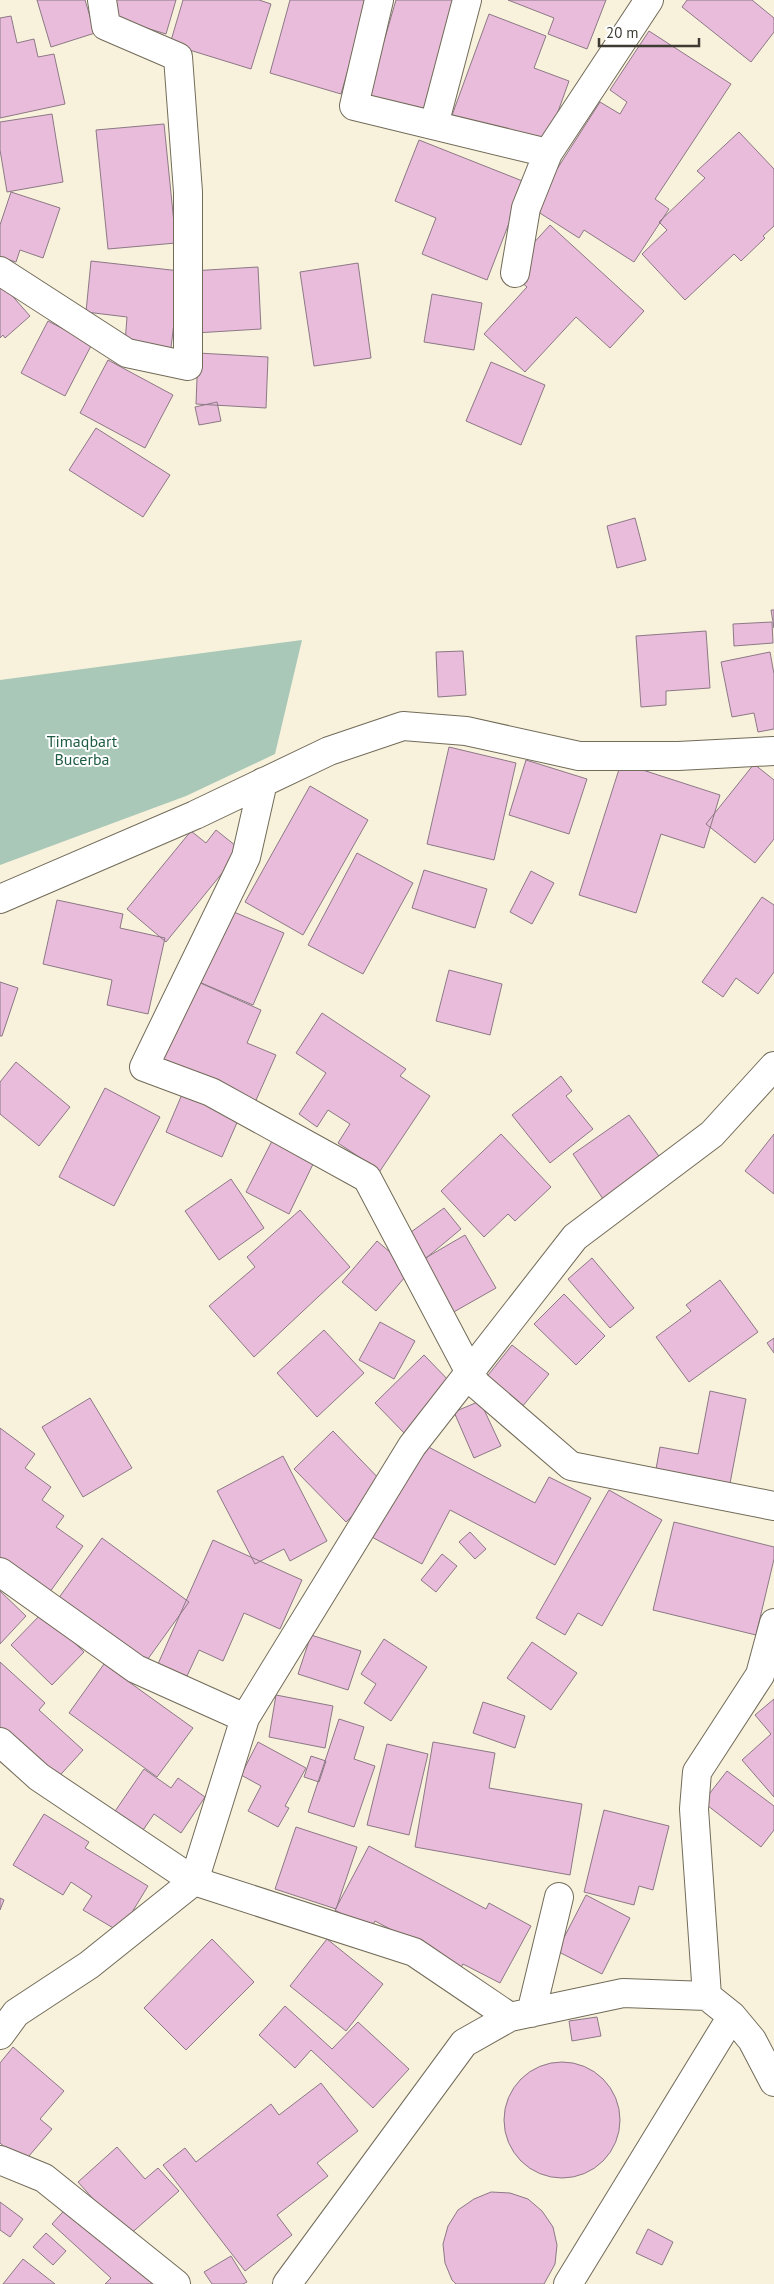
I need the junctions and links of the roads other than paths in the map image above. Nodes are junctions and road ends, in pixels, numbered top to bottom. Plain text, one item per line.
1 (102, 0) edge
2 (379, 0) edge
3 (467, 0) edge
4 (649, 0) edge
5 (434, 125) junction
6 (548, 153) junction
7 (0, 271) edge
8 (515, 273) dead end
9 (774, 751) edge
10 (263, 782) junction
11 (0, 899) edge
12 (774, 1066) edge
13 (470, 1372) junction
14 (774, 1506) edge
15 (0, 1572) edge
16 (774, 1623) edge
17 (245, 1718) junction
18 (0, 1742) edge
19 (194, 1881) junction
20 (559, 1897) dead end
21 (707, 1996) junction
22 (8, 2011) edge
23 (521, 2015) junction
24 (732, 2016) junction
25 (0, 2035) edge
26 (774, 2082) edge
27 (0, 2160) edge
28 (176, 2284) edge
29 (287, 2284) edge
30 (568, 2284) edge

1 - 7 street
2 - 5 street
3 - 5 street
4 - 6 street
5 - 6 street
6 - 8 street
9 - 10 street
10 - 11 street
10 - 13 street
12 - 13 street
13 - 14 street
13 - 17 street
15 - 17 street
16 - 21 street
17 - 19 street
18 - 19 street
19 - 22 street
19 - 23 street
20 - 23 street
21 - 23 street
21 - 24 street
22 - 25 street
23 - 29 street
24 - 26 street
24 - 30 street
27 - 28 street

